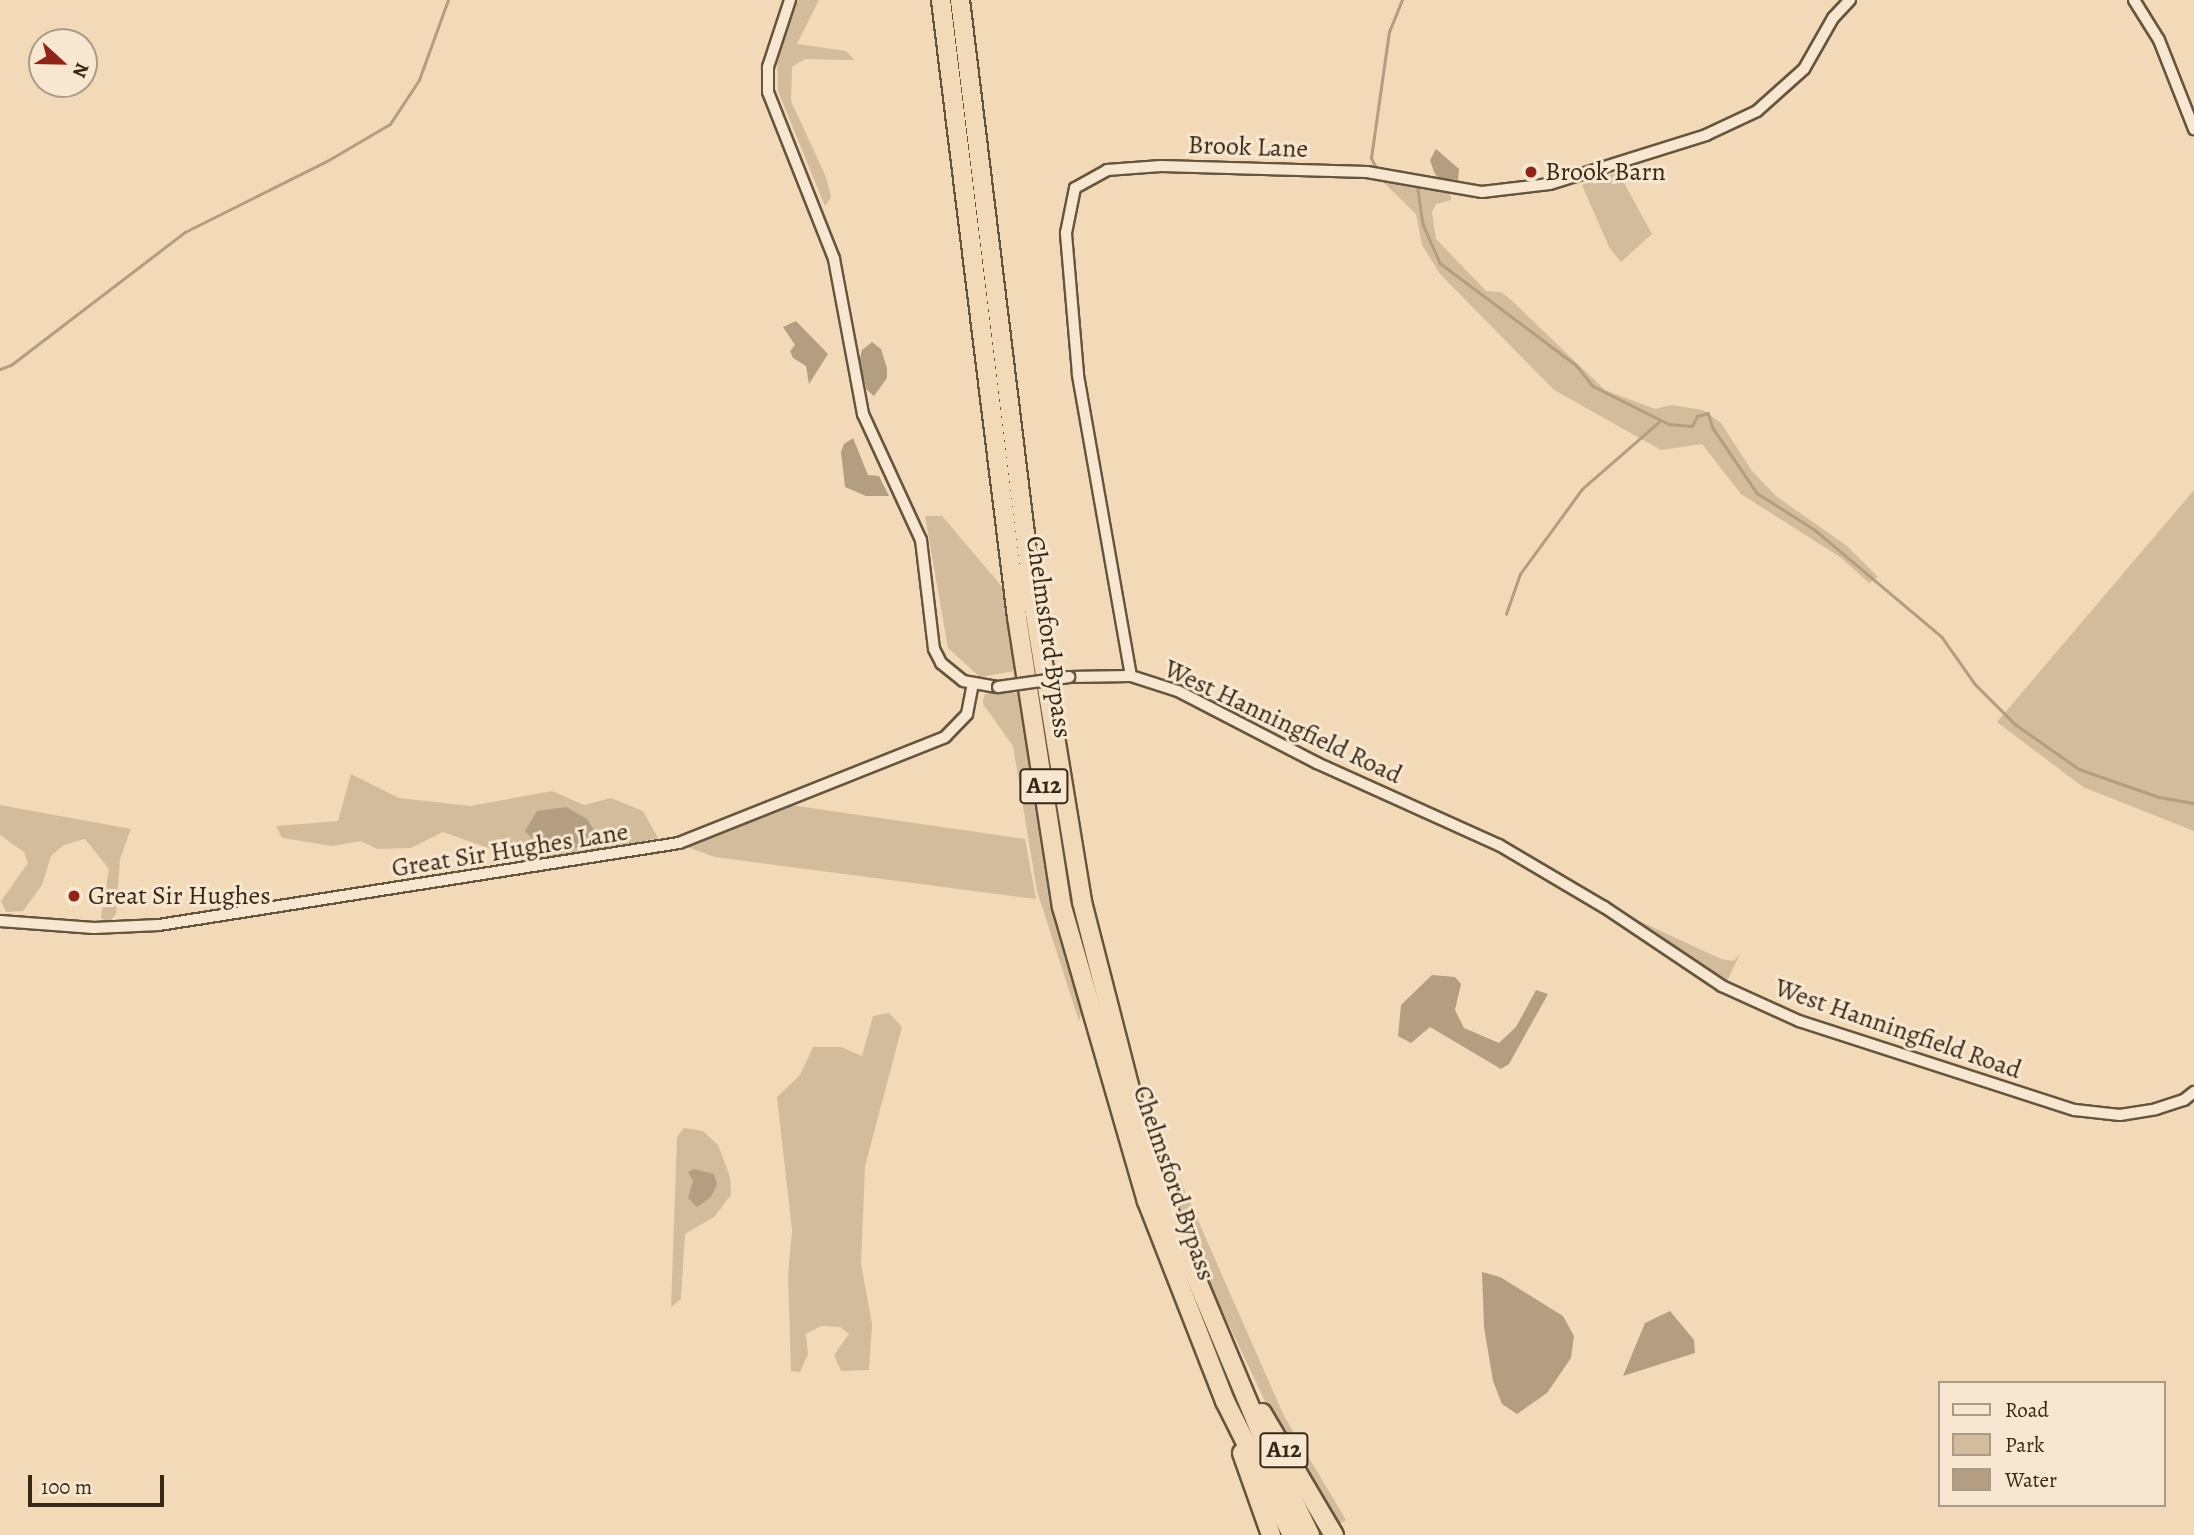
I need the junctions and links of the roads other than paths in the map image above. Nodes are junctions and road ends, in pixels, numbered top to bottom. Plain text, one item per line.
1 (790, 0) edge
2 (942, 0) edge
3 (960, 0) edge
4 (1850, 0) edge
5 (2134, 0) edge
6 (2194, 129) edge
7 (1131, 676) junction
8 (973, 684) junction
9 (0, 920) edge
10 (2194, 1092) edge
11 (1232, 1366) junction
12 (1226, 1401) junction
13 (1271, 1535) edge
14 (1292, 1535) edge
15 (1310, 1535) edge
16 (1334, 1535) edge

1 - 8 street, West Hanningfield Road
2 - 12 highway, Chelmsford Bypass / A12
3 - 11 highway, Chelmsford Bypass / A12
4 - 7 street, Brook Lane
5 - 6 street
7 - 8 street, West Hanningfield Road, bridge
7 - 10 street, West Hanningfield Road
8 - 9 street, Great Sir Hughes Lane
11 - 15 highway, Chelmsford Bypass / A12
11 - 16 highway, A12
12 - 13 highway, A12
12 - 14 highway, Chelmsford Bypass / A12

